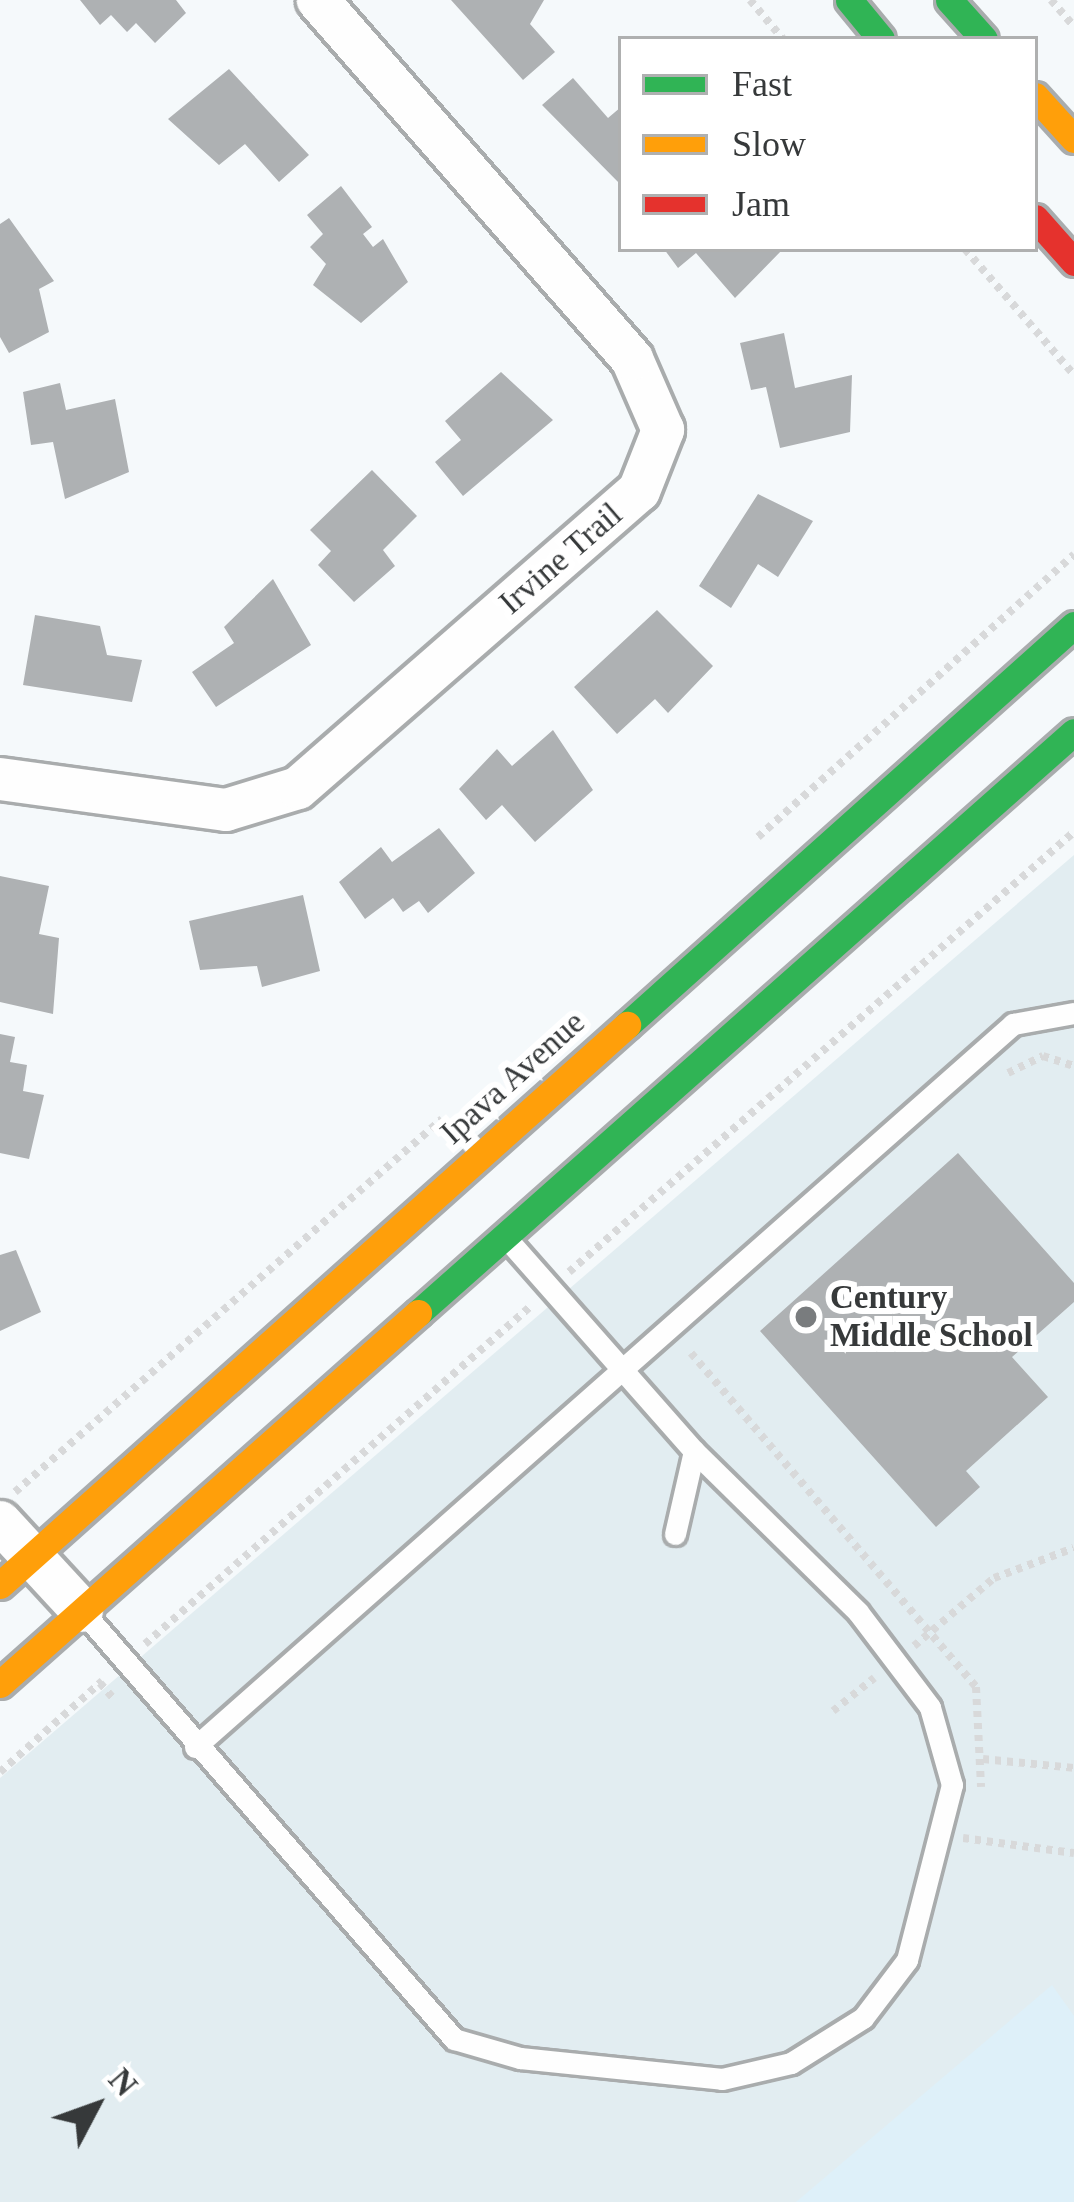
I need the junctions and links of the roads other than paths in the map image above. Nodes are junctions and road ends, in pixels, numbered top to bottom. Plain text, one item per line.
1 (318, 0) edge
2 (849, 0) edge
3 (949, 0) edge
4 (879, 36) edge
5 (981, 36) edge
6 (1038, 99) edge
7 (1074, 139) edge
8 (1038, 221) edge
9 (1074, 262) edge
10 (1074, 625) edge
11 (1074, 732) edge
12 (0, 779) edge
13 (1074, 1013) edge
14 (506, 1239) junction
15 (620, 1370) junction
16 (694, 1451) junction
17 (0, 1522) edge
18 (675, 1534) dead end
19 (33, 1558) junction
20 (0, 1585) edge
21 (82, 1611) junction
22 (0, 1684) edge
23 (195, 1748) junction

1 - 12 street, Irvine Trail
2 - 4 street
3 - 5 street
6 - 7 street
8 - 9 street
10 - 19 street, Ipava Avenue
11 - 14 street
13 - 15 lane
14 - 15 lane
14 - 21 street
15 - 16 lane
15 - 23 lane
16 - 18 lane
16 - 23 lane
17 - 19 street
19 - 20 street, Ipava Avenue
19 - 21 street
21 - 22 street
21 - 23 lane

